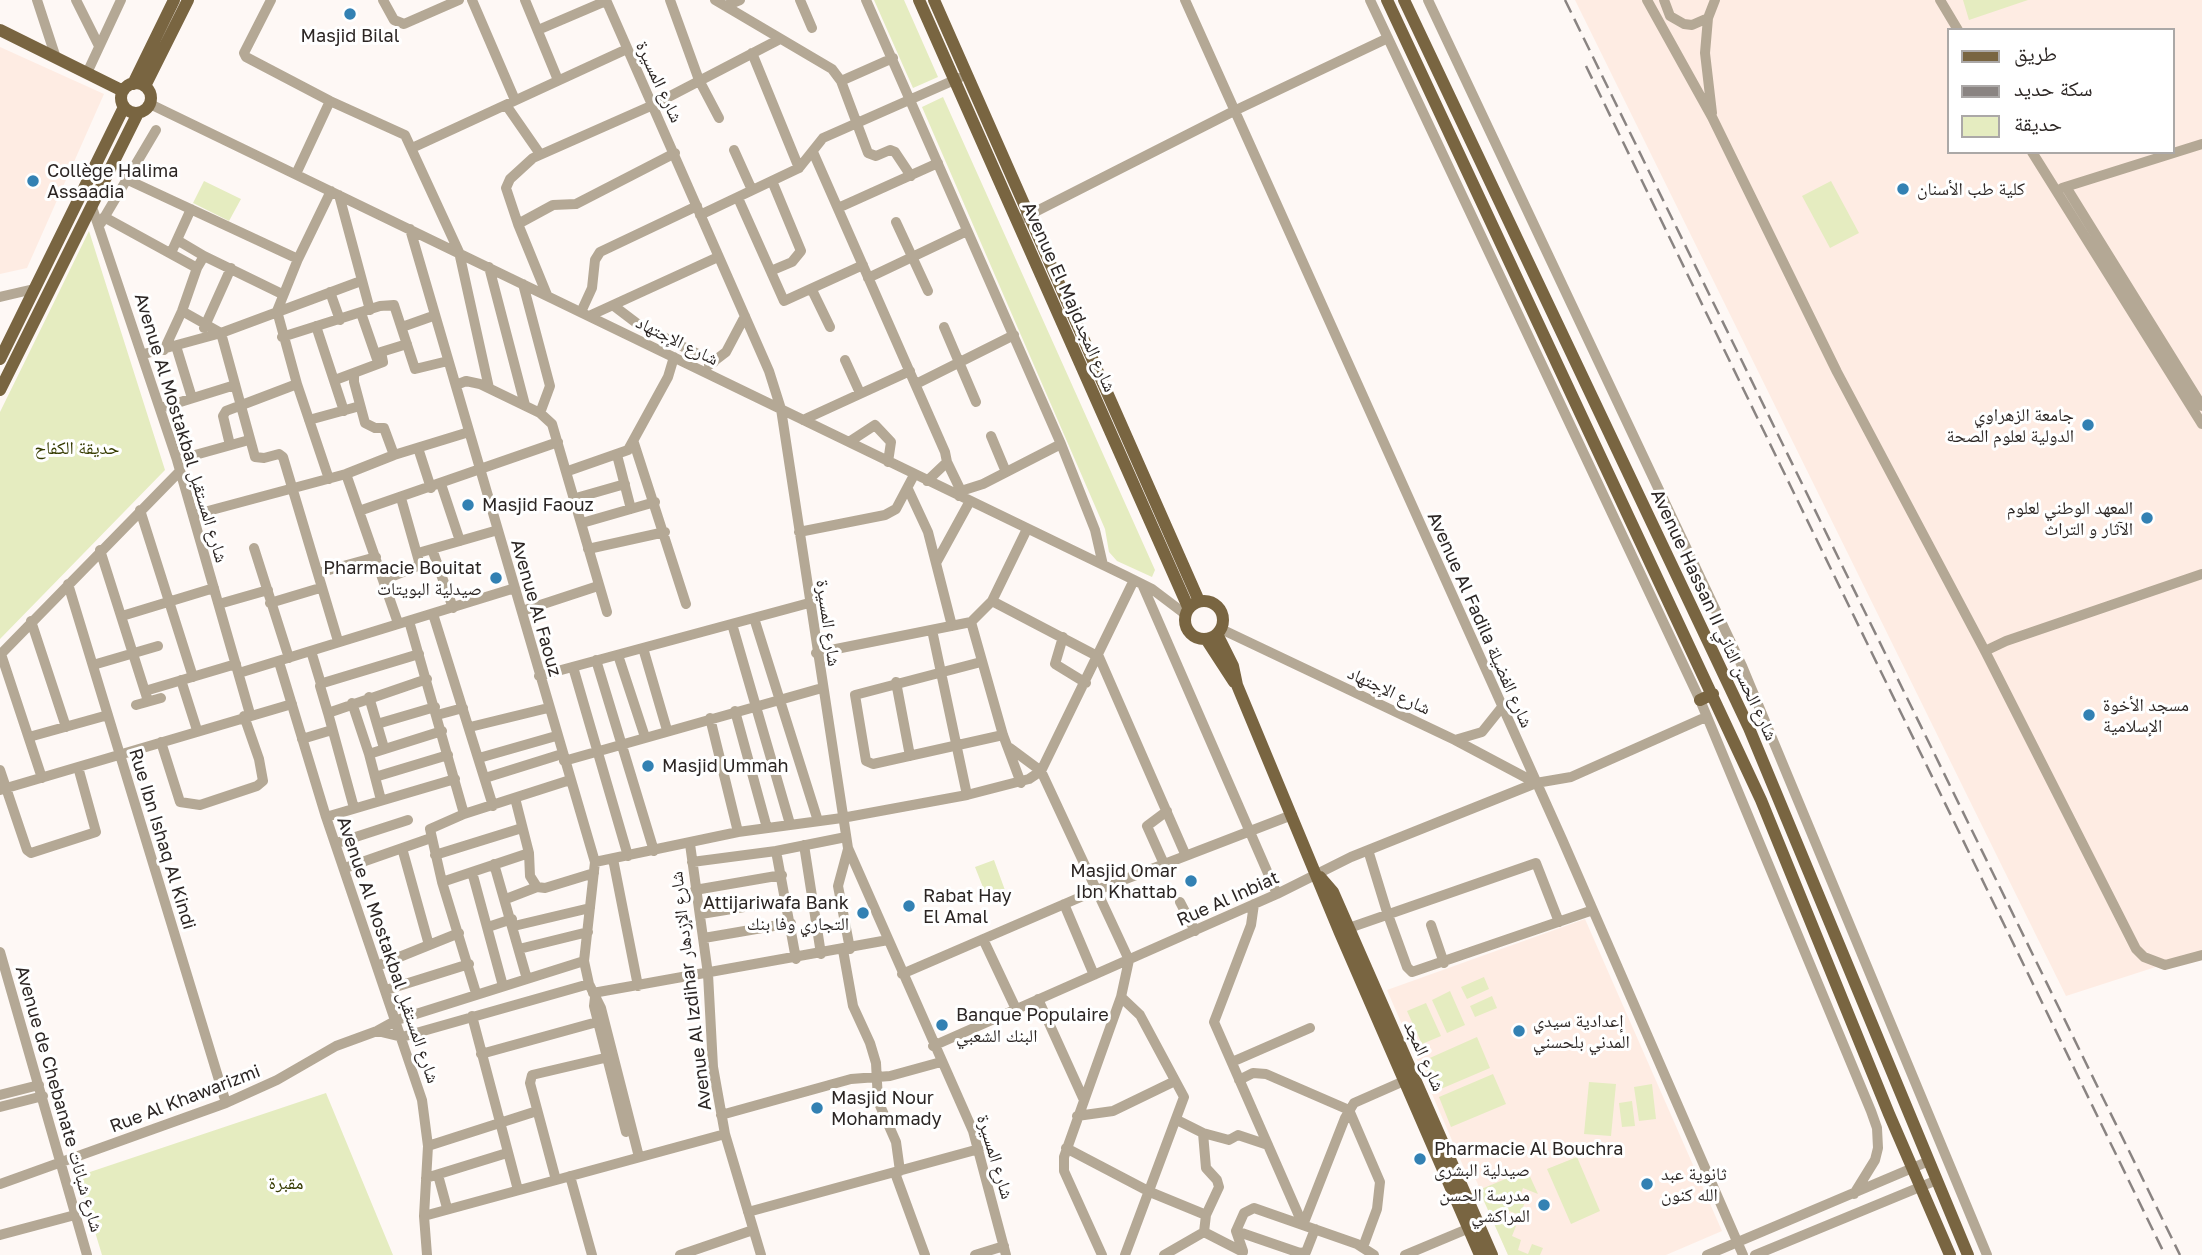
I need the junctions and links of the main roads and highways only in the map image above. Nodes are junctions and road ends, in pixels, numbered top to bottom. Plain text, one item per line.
1 (174, 0) edge
2 (188, 0) edge
3 (919, 0) edge
4 (934, 0) edge
5 (1387, 0) edge
6 (1404, 0) edge
7 (0, 30) edge
8 (960, 78) junction
9 (134, 87) junction
10 (124, 107) junction
11 (1438, 109) junction
12 (138, 113) junction
13 (1425, 116) road end
14 (1522, 288) junction
15 (1509, 294) road end
16 (0, 359) edge
17 (0, 390) edge
18 (1191, 607) junction
19 (1679, 622) junction
20 (1667, 629) road end
21 (1214, 634) junction
22 (1713, 694) junction
23 (1700, 700) road end
24 (1737, 750) junction
25 (1725, 756) road end
26 (1750, 777) junction
27 (1737, 784) road end
28 (1318, 874) junction
29 (1473, 1226) junction
30 (1480, 1255) edge
31 (1492, 1255) edge
32 (1950, 1255) edge
33 (1968, 1255) edge

1 - 9 main road
2 - 9 main road
3 - 8 main road, Avenue El Majdشارع المجد
4 - 8 main road, Avenue El Majdشارع المجد
5 - 11 main road, Avenue Hassan II شارع الحسن الثاني
6 - 33 main road, Avenue Hassan II شارع الحسن الثاني
7 - 9 main road
8 - 18 main road, Avenue El Majdشارع المجد
9 - 10 main road
9 - 12 main road
10 - 12 main road
10 - 16 main road
11 - 13 main road
11 - 14 main road, Avenue Hassan II شارع الحسن الثاني
12 - 17 main road
14 - 15 main road
14 - 19 main road, Avenue Hassan II شارع الحسن الثاني
18 - 21 main road, شارع المجد
18 - 21 main road, شارع المجد
19 - 20 main road
19 - 22 main road, Avenue Hassan II شارع الحسن الثاني
21 - 28 main road, شارع المجد
22 - 23 main road
22 - 24 main road, Avenue Hassan II شارع الحسن الثاني
24 - 25 main road
24 - 26 main road, Avenue Hassan II شارع الحسن الثاني
26 - 27 main road
26 - 32 main road, Avenue Hassan II شارع الحسن الثاني
28 - 29 main road, شارع المجد
28 - 29 main road, شارع المجد
29 - 30 main road, شارع المجد
29 - 31 main road, شارع المجد

